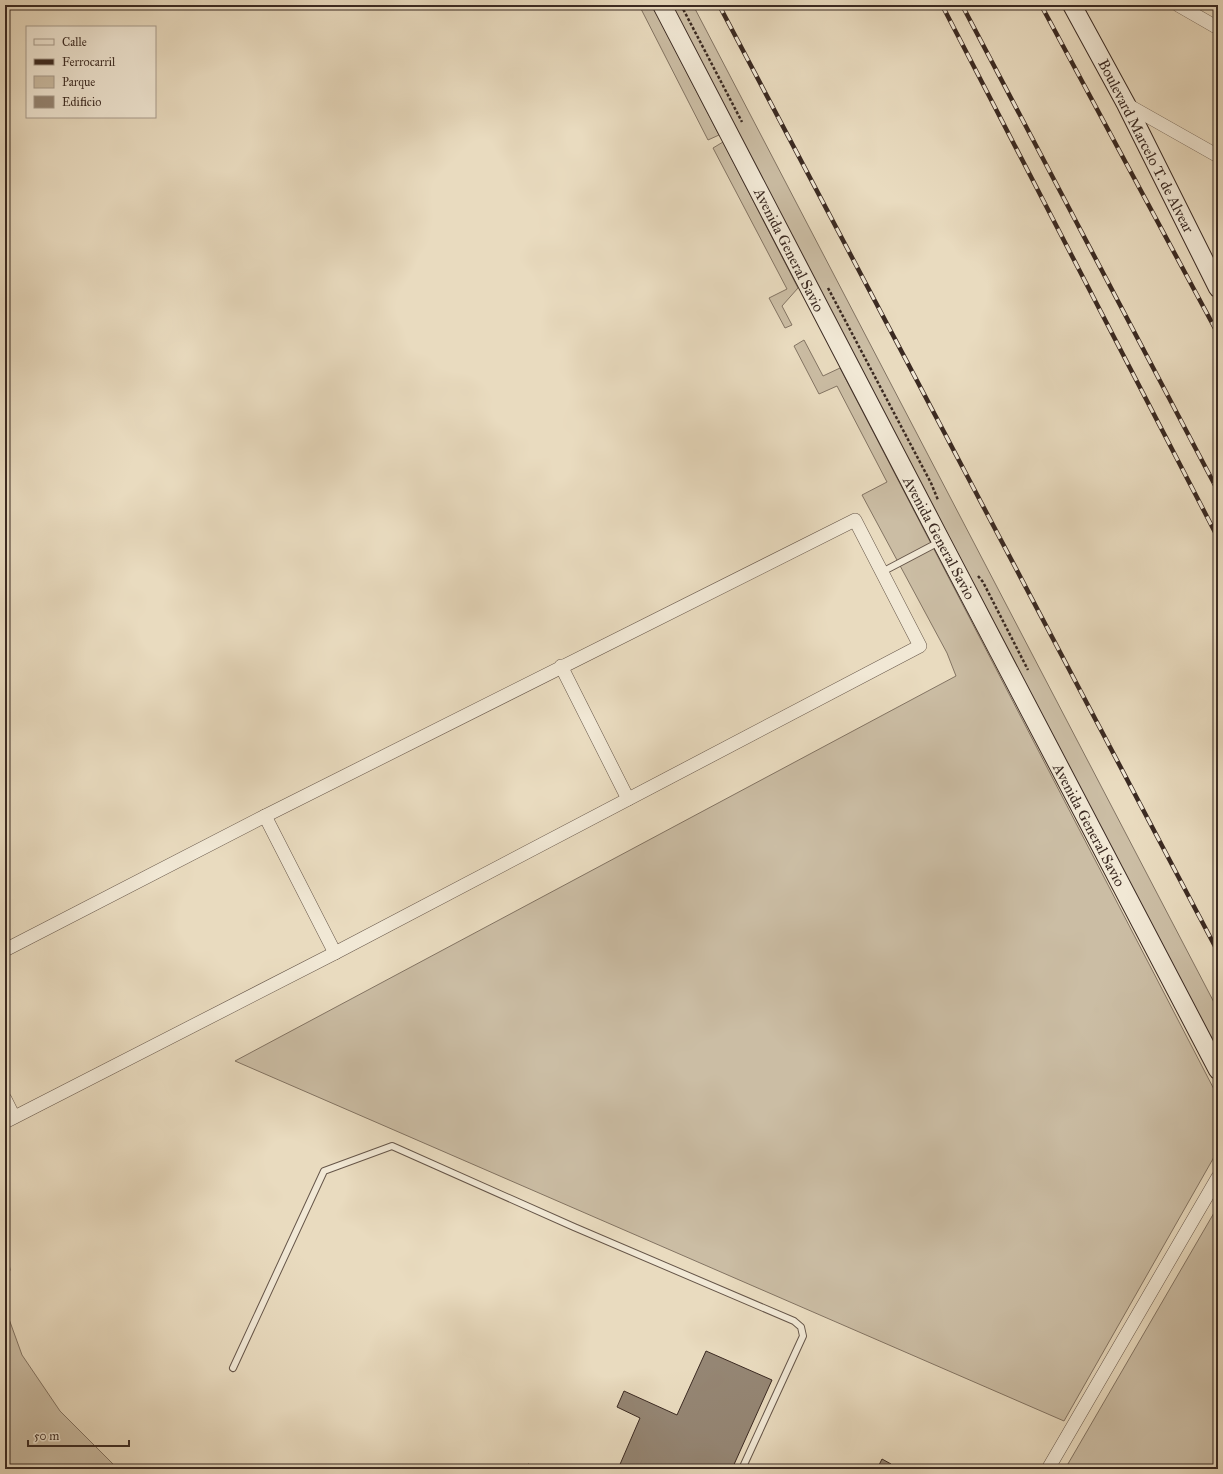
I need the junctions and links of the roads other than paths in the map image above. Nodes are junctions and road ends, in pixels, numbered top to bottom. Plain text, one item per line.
1 (662, 5) edge
2 (1072, 5) edge
3 (1178, 5) edge
4 (1218, 28) edge
5 (1126, 104) junction
6 (1218, 156) edge
7 (1218, 288) edge
8 (941, 541) junction
9 (882, 572) junction
10 (561, 666) junction
11 (628, 799) junction
12 (265, 816) junction
13 (5, 950) edge
14 (335, 952) junction
15 (1218, 1070) edge
16 (5, 1099) edge
17 (10, 1119) edge
18 (1218, 1176) edge
19 (233, 1368) dead end
20 (742, 1469) edge
21 (1048, 1469) edge

1 - 8 main road, Avenida General Savio
2 - 5 main road, Boulevard Marcelo T. de Alvear
3 - 4 street
5 - 6 street
5 - 7 main road, Boulevard Marcelo T. de Alvear
8 - 9 lane
8 - 15 main road, Avenida General Savio
9 - 10 street
9 - 11 street
10 - 11 street
10 - 12 street
11 - 14 street
12 - 13 street
12 - 14 street
14 - 17 street
16 - 17 street
18 - 21 street
19 - 20 lane

